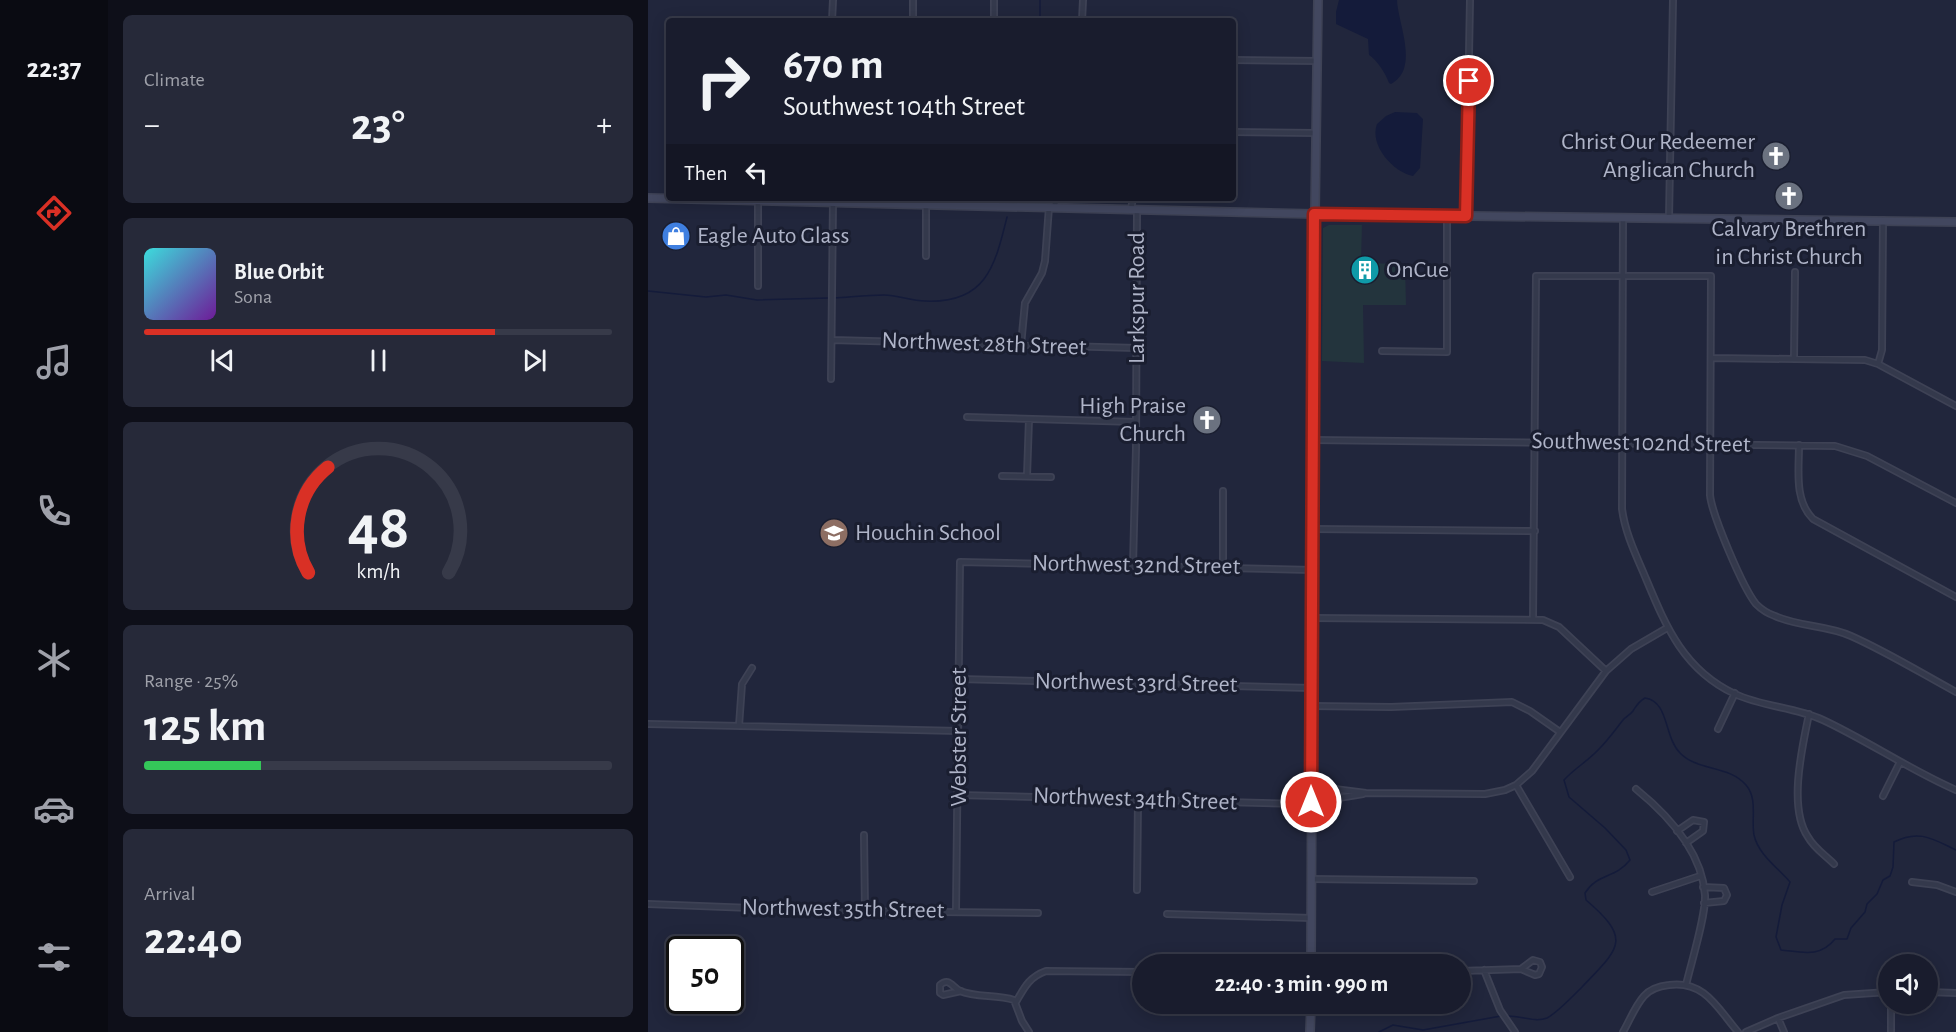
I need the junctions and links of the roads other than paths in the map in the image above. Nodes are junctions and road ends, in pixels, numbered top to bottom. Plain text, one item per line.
1 (833, 0) edge
2 (913, 0) edge
3 (994, 0) edge
4 (1083, 0) edge
5 (1318, 0) edge
6 (1470, 0) edge
7 (1673, 0) edge
8 (832, 18) edge
9 (913, 18) edge
10 (994, 18) edge
11 (1082, 18) edge
12 (1236, 60) edge
13 (1317, 61) junction
14 (1236, 132) edge
15 (1316, 133) junction
16 (648, 198) edge
17 (666, 198) edge
18 (758, 201) edge
19 (830, 201) edge
20 (902, 201) edge
21 (966, 201) edge
22 (1055, 201) edge
23 (1133, 201) edge
24 (926, 204) junction
25 (1052, 207) junction
26 (1134, 210) junction
27 (1314, 214) junction
28 (1447, 216) junction
29 (1466, 216) junction
30 (1623, 217) junction
31 (1669, 218) junction
32 (1883, 220) junction
33 (1956, 222) edge
34 (926, 256) dead end
35 (1795, 272) dead end
36 (1623, 276) junction
37 (758, 286) dead end
38 (832, 340) junction
39 (1022, 345) junction
40 (1136, 348) junction
41 (1382, 351) dead end
42 (1711, 358) junction
43 (1794, 359) junction
44 (1878, 364) junction
45 (831, 379) dead end
46 (1956, 406) edge
47 (967, 417) dead end
48 (1029, 419) junction
49 (1136, 422) junction
50 (1313, 440) junction
51 (1535, 442) junction
52 (1621, 443) junction
53 (1710, 445) junction
54 (1799, 445) junction
55 (1002, 476) dead end
56 (1027, 476) junction
57 (1051, 477) dead end
58 (1223, 491) dead end
59 (1956, 503) edge
60 (1313, 529) junction
61 (1534, 531) junction
62 (960, 562) joint
63 (1133, 566) junction
64 (1222, 567) junction
65 (1312, 570) junction
66 (1956, 597) edge
67 (1312, 618) junction
68 (1533, 619) junction
69 (1667, 628) junction
70 (752, 668) dead end
71 (1606, 671) junction
72 (959, 679) junction
73 (1312, 688) junction
74 (1956, 692) edge
75 (1735, 693) junction
76 (1312, 706) junction
77 (1809, 714) junction
78 (648, 724) edge
79 (740, 726) junction
80 (1718, 729) dead end
81 (959, 731) junction
82 (1560, 732) junction
83 (1900, 762) junction
84 (1516, 785) junction
85 (1311, 786) junction
86 (1636, 789) dead end
87 (1956, 790) edge
88 (1366, 793) junction
89 (958, 795) junction
90 (1883, 796) dead end
91 (1138, 800) junction
92 (1311, 802) junction
93 (1677, 831) junction
94 (864, 835) dead end
95 (1686, 843) junction
96 (1834, 864) dead end
97 (1700, 876) junction
98 (1570, 877) dead end
99 (1311, 879) junction
100 (1474, 881) dead end
101 (1912, 882) dead end
102 (1704, 887) junction
103 (1137, 890) dead end
104 (1652, 892) dead end
105 (1956, 892) edge
106 (1704, 903) junction
107 (648, 904) edge
108 (865, 911) junction
109 (956, 911) junction
110 (1038, 913) dead end
111 (1167, 914) dead end
112 (1311, 918) junction
113 (1311, 954) edge
114 (1521, 969) dead end
115 (1471, 970) edge
116 (1484, 970) junction
117 (1132, 972) edge
118 (1686, 985) junction
119 (960, 991) dead end
120 (1938, 992) edge
121 (1878, 993) edge
122 (1956, 993) edge
123 (1016, 1002) junction
124 (1311, 1014) edge
125 (1891, 1014) edge
126 (1778, 1018) junction
127 (1513, 1030) edge
128 (1029, 1032) edge
129 (1311, 1032) edge
130 (1623, 1032) edge
131 (1738, 1032) edge
132 (1746, 1032) edge
133 (1784, 1032) edge
134 (1891, 1032) edge

1 - 8 street
2 - 9 street
3 - 10 street
4 - 11 street
5 - 13 main road
6 - 29 street
7 - 31 street
12 - 13 street
13 - 15 main road
14 - 15 street
15 - 27 main road
16 - 17 main road
18 - 37 street
19 - 38 street
20 - 24 main road
21 - 24 main road
21 - 25 main road
22 - 25 street
23 - 26 street, Larkspur Road
24 - 34 street
25 - 26 main road
25 - 39 street
26 - 27 main road
26 - 40 street, Larkspur Road
27 - 28 main road
27 - 50 main road
28 - 29 main road
28 - 41 street
29 - 30 main road
30 - 31 main road
30 - 36 street
31 - 32 main road
32 - 33 main road
32 - 44 street
35 - 43 street
36 - 42 street
36 - 51 street
36 - 52 street
38 - 39 street, Northwest 28th Street
38 - 45 street
39 - 40 street, Northwest 28th Street
40 - 49 street, Larkspur Road
42 - 43 street
42 - 53 street
43 - 44 street
44 - 46 street
47 - 48 street
48 - 49 street
48 - 56 street
49 - 63 street, Larkspur Road
50 - 51 street, Southwest 102nd Street
50 - 60 main road
51 - 52 street, Southwest 102nd Street
51 - 61 street
52 - 53 street, Southwest 102nd Street
52 - 69 street
53 - 54 street, Southwest 102nd Street
53 - 74 street
54 - 59 street, Southwest 102nd Street
54 - 66 street
55 - 56 street
56 - 57 street
58 - 64 street
60 - 61 street
60 - 65 main road
61 - 68 street
62 - 63 street, Northwest 32nd Street
62 - 72 street, Webster Street
63 - 64 street, Northwest 32nd Street
64 - 65 street, Northwest 32nd Street
65 - 67 main road
67 - 68 street
67 - 73 main road
68 - 71 street
69 - 71 street
69 - 75 street
70 - 79 street
71 - 82 street
72 - 73 street, Northwest 33rd Street
72 - 81 street, Webster Street
73 - 76 main road
75 - 77 street
75 - 80 street
76 - 82 street
76 - 85 main road
77 - 83 street
77 - 96 street
78 - 79 street
79 - 81 street
81 - 89 street, Webster Street
82 - 84 street
83 - 87 street
83 - 90 street
84 - 88 street
84 - 98 street
85 - 88 street
85 - 92 main road
86 - 93 street
88 - 92 street, Northwest 34th Street
89 - 91 street, Northwest 34th Street
89 - 109 street, Webster Street
91 - 92 street, Northwest 34th Street
91 - 103 street
92 - 99 main road
93 - 95 street
93 - 95 street
94 - 108 street
95 - 97 street
97 - 102 street
97 - 104 street
99 - 100 street
99 - 112 main road
101 - 105 street
102 - 106 street
102 - 106 street
106 - 118 street
107 - 108 street, Northwest 35th Street
108 - 109 street, Northwest 35th Street
109 - 110 street, Northwest 35th Street
111 - 112 street
112 - 113 main road
114 - 116 street
115 - 116 street
116 - 127 street
117 - 123 street
118 - 130 street
118 - 131 street
119 - 123 street
120 - 122 street
121 - 126 street
123 - 128 street
124 - 129 main road
125 - 134 street
126 - 132 street
126 - 133 street

